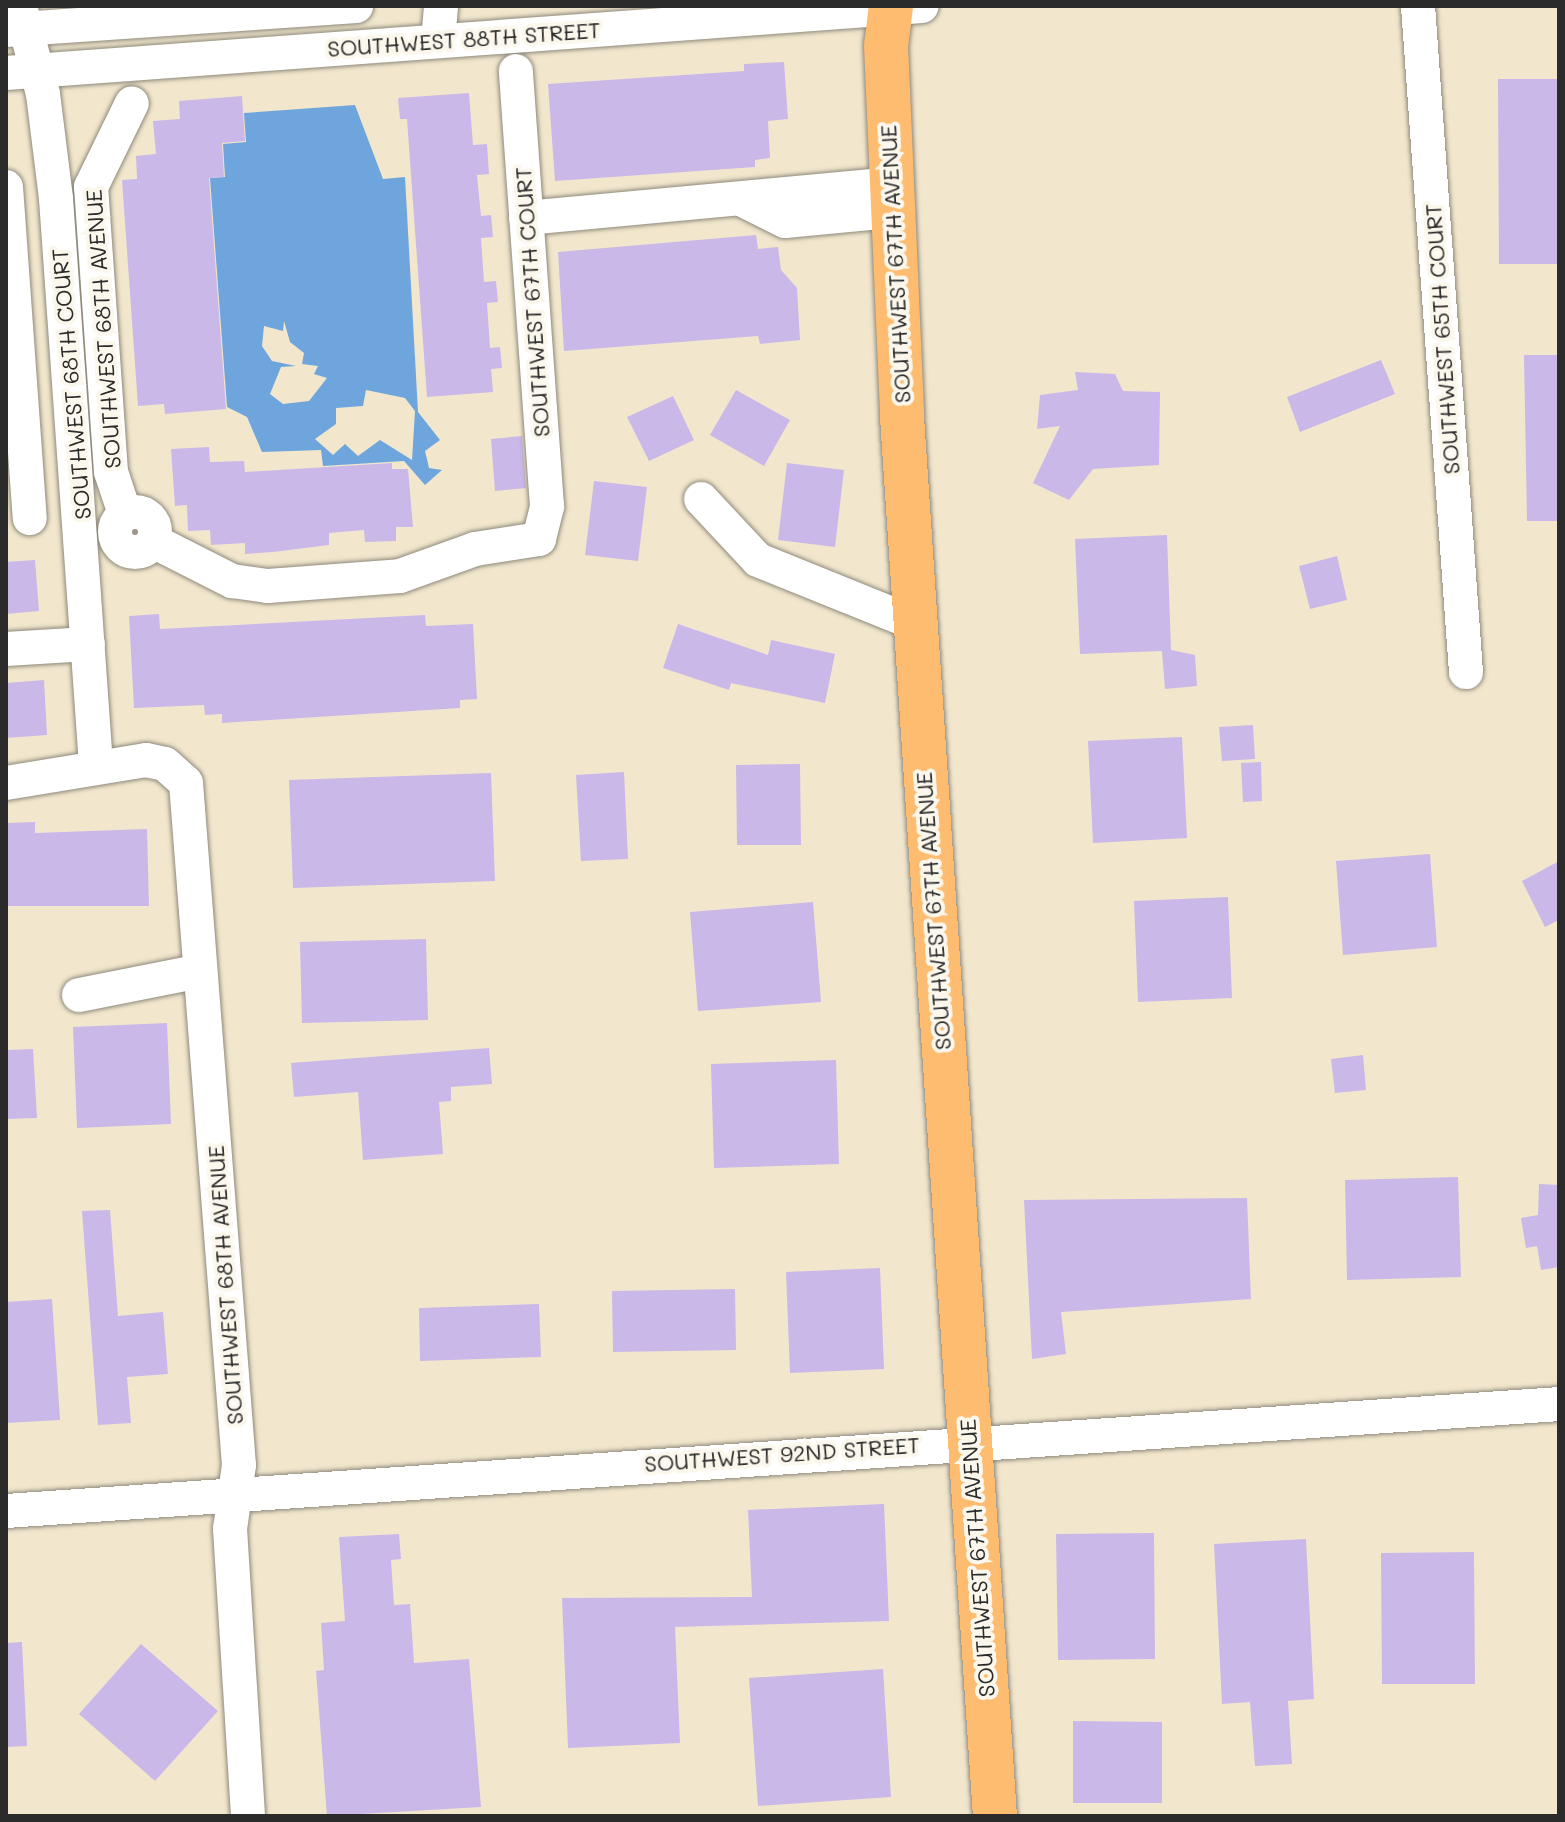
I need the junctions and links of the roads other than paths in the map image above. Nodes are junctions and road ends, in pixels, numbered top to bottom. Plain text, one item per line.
1 (356, 6) edge
2 (441, 6) edge
3 (1418, 6) edge
4 (901, 7) edge
5 (281, 9) edge
6 (206, 11) edge
7 (17, 22) edge
8 (438, 41) junction
9 (516, 71) dead end
10 (22, 72) edge
11 (132, 103) dead end
12 (6, 187) edge
13 (891, 198) junction
14 (526, 218) junction
15 (61, 260) junction
16 (13, 262) junction
17 (701, 499) dead end
18 (81, 513) junction
19 (18, 518) edge
20 (138, 545) junction
21 (84, 563) junction
22 (914, 623) junction
23 (88, 644) junction
24 (6, 649) edge
25 (1466, 672) dead end
26 (96, 766) junction
27 (6, 783) edge
28 (200, 971) junction
29 (79, 995) dead end
30 (1559, 1404) edge
31 (969, 1442) junction
32 (235, 1495) junction
33 (6, 1511) edge
34 (248, 1816) edge
35 (995, 1816) edge

1 - 5 street, SOUTHWEST 88TH STREET
2 - 8 street
3 - 25 street, SOUTHWEST 65TH COURT
4 - 8 street, SOUTHWEST 88TH STREET
4 - 13 main road, SOUTHWEST 67TH AVENUE
5 - 6 street, SOUTHWEST 88TH STREET
6 - 7 street, SOUTHWEST 88TH STREET
7 - 10 street, SOUTHWEST 68TH COURT
8 - 10 street, SOUTHWEST 88TH STREET
9 - 14 street, SOUTHWEST 67TH COURT
10 - 15 street, SOUTHWEST 68TH COURT
11 - 20 street, SOUTHWEST 68TH AVENUE
12 - 16 street
13 - 14 street
13 - 22 main road, SOUTHWEST 67TH AVENUE
14 - 20 street, SOUTHWEST 67TH COURT
15 - 16 street
15 - 18 street, SOUTHWEST 68TH COURT
16 - 19 street
17 - 22 street
18 - 19 street
18 - 21 street, SOUTHWEST 68TH COURT
20 - 21 street
21 - 23 street, SOUTHWEST 68TH COURT
22 - 31 main road, SOUTHWEST 67TH AVENUE
23 - 24 street
23 - 26 street, SOUTHWEST 68TH COURT
26 - 27 street
26 - 28 street, SOUTHWEST 68TH AVENUE
28 - 29 street
28 - 32 street, SOUTHWEST 68TH AVENUE
30 - 31 street, SOUTHWEST 92ND STREET
31 - 32 street, SOUTHWEST 92ND STREET
31 - 35 main road, SOUTHWEST 67TH AVENUE
32 - 33 street, SOUTHWEST 92ND STREET
32 - 34 street, SOUTHWEST 68TH AVENUE

